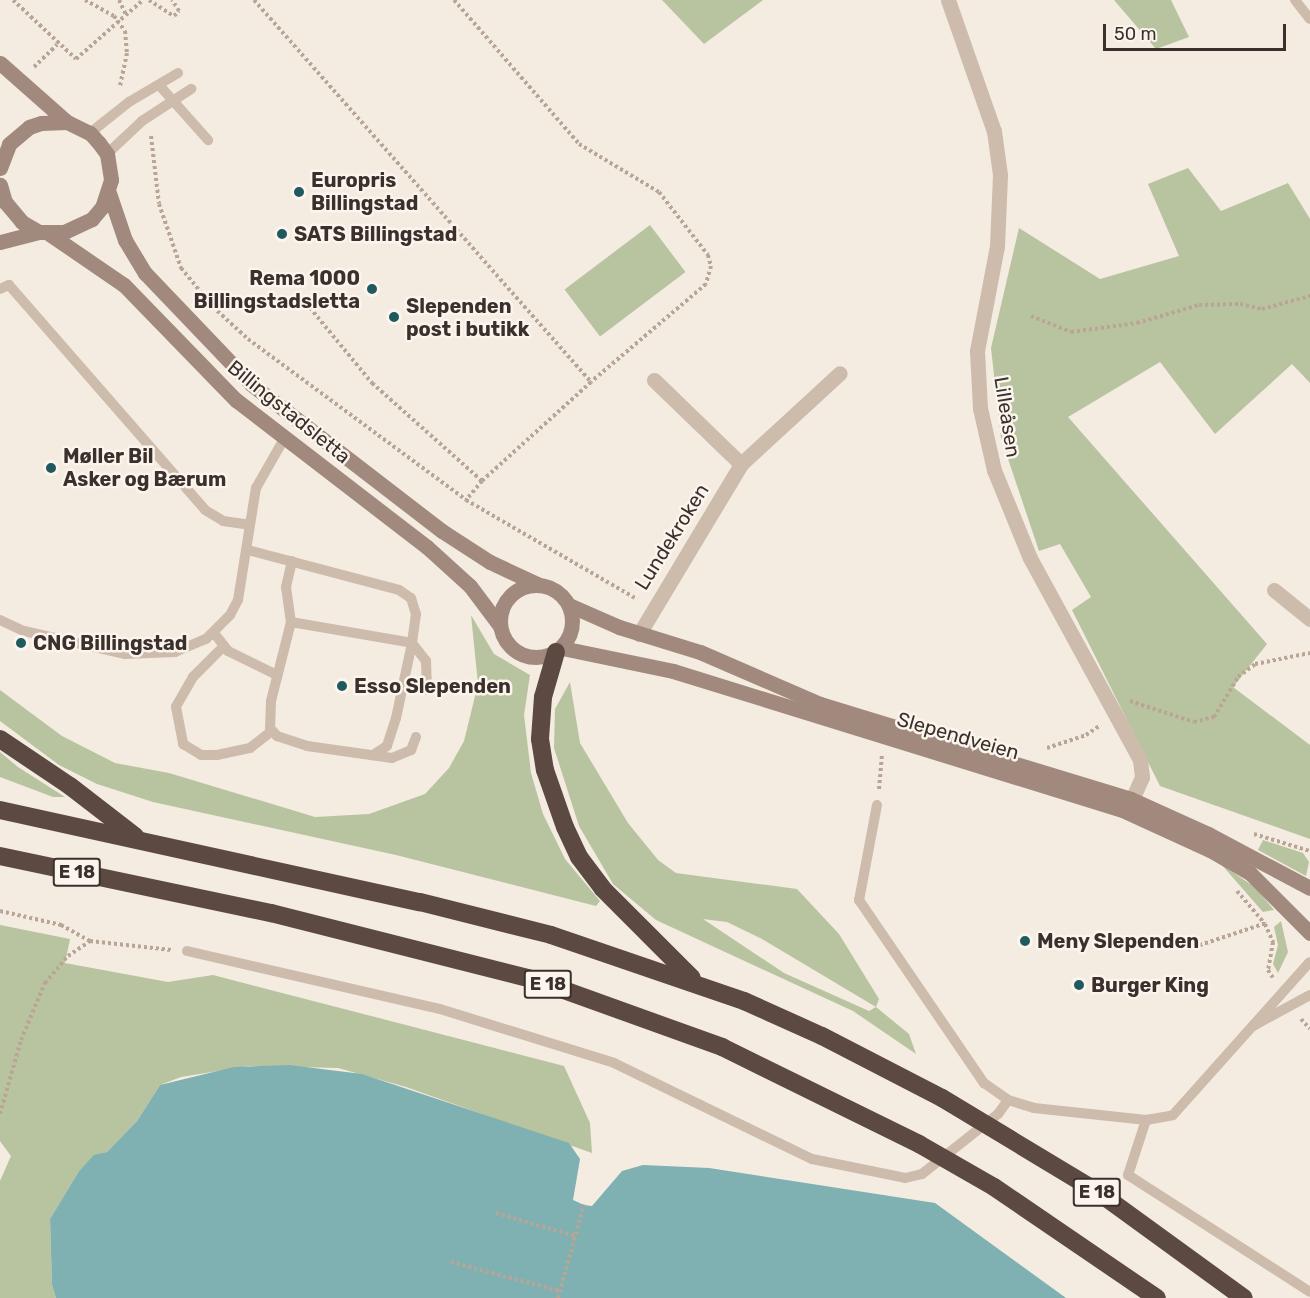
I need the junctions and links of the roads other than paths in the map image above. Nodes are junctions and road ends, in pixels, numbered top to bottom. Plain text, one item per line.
1 (948, 0) edge
2 (1295, 0) edge
3 (1310, 19) edge
4 (0, 63) edge
5 (178, 73) dead end
6 (159, 85) junction
7 (191, 89) dead end
8 (173, 102) junction
9 (67, 122) junction
10 (90, 133) junction
11 (208, 140) dead end
12 (106, 154) junction
13 (1, 156) edge
14 (0, 185) edge
15 (109, 193) junction
16 (44, 232) junction
17 (0, 242) edge
18 (0, 289) edge
19 (840, 373) dead end
20 (654, 380) dead end
21 (284, 439) junction
22 (741, 464) junction
23 (250, 525) junction
24 (248, 549) junction
25 (292, 561) junction
26 (539, 585) junction
27 (1274, 590) dead end
28 (569, 605) junction
29 (1310, 619) edge
30 (0, 620) edge
31 (291, 622) junction
32 (500, 626) junction
33 (214, 633) junction
34 (639, 634) junction
35 (412, 643) junction
36 (224, 646) junction
37 (559, 650) junction
38 (277, 675) junction
39 (427, 690) dead end
40 (272, 731) junction
41 (416, 737) dead end
42 (0, 739) edge
43 (373, 755) junction
44 (877, 805) road end
45 (1129, 806) junction
46 (0, 810) edge
47 (140, 840) junction
48 (0, 856) edge
49 (1310, 888) edge
50 (1310, 933) edge
51 (188, 951) road end
52 (1310, 962) edge
53 (698, 984) junction
54 (1310, 995) edge
55 (1248, 1029) junction
56 (1008, 1100) junction
57 (1146, 1120) junction
58 (1310, 1292) edge
59 (1157, 1298) edge
60 (1244, 1298) edge

1 - 45 street, Lilleåsen
2 - 3 lane
4 - 9 main road
5 - 6 lane
6 - 8 lane
6 - 10 lane
7 - 8 lane
8 - 11 lane
8 - 12 lane
9 - 10 main road
9 - 13 main road
10 - 12 main road
12 - 15 main road, Billingstadsletta
14 - 16 main road, Billingstadsletta
15 - 16 main road
15 - 26 main road, Billingstadsletta
16 - 17 main road
16 - 21 main road, Billingstadsletta
18 - 23 lane
19 - 22 street, Lundekroken
20 - 22 street
21 - 23 lane
21 - 32 main road, Billingstadsletta
22 - 34 street, Lundekroken
23 - 24 lane
24 - 25 lane
24 - 33 lane
25 - 31 lane
25 - 35 lane
26 - 28 main road
26 - 32 main road
27 - 29 street
28 - 34 main road, Slependveien
28 - 37 main road
30 - 33 lane
31 - 35 lane
31 - 38 lane
32 - 37 main road
33 - 36 lane
34 - 45 main road, Slependveien
35 - 39 lane
35 - 43 lane
36 - 38 lane
36 - 40 lane
37 - 45 main road, Slependveien
37 - 53 highway, E 18
38 - 40 lane
40 - 43 lane
41 - 43 lane
42 - 47 highway, E 18
44 - 56 lane
45 - 49 main road, Slependveien
45 - 50 main road, Slependveien
46 - 47 highway, E 18
47 - 53 highway, E 18
48 - 59 highway, E 18, bridge
51 - 56 lane
52 - 55 lane
53 - 60 highway, E 18, bridge
54 - 55 lane
55 - 57 lane
56 - 57 lane
57 - 58 lane

